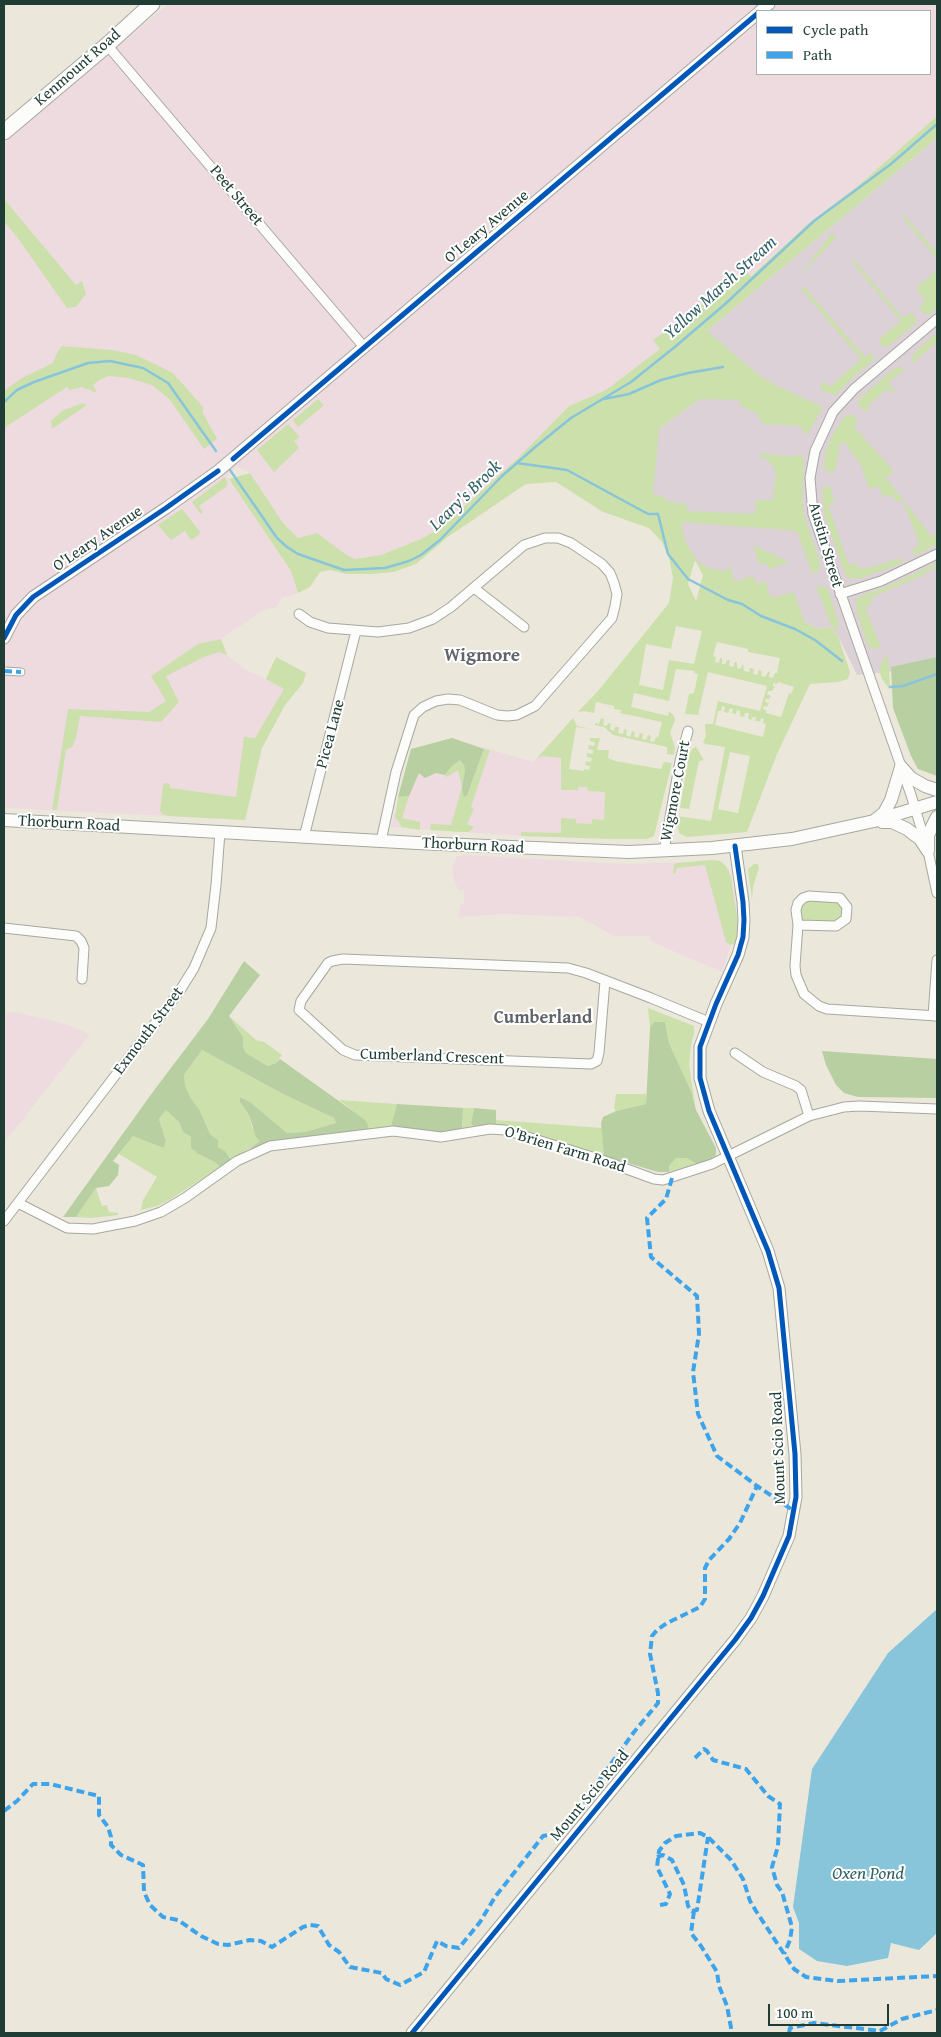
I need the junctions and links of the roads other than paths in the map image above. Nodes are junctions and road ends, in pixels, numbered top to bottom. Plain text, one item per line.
1 (152, 4) edge
2 (756, 15) edge
3 (107, 45) junction
4 (4, 132) edge
5 (937, 319) edge
6 (364, 347) junction
7 (937, 554) edge
8 (474, 588) junction
9 (840, 594) junction
10 (299, 614) dead end
11 (524, 627) dead end
12 (356, 631) junction
13 (4, 638) edge
14 (4, 671) edge
15 (21, 672) dead end
16 (688, 732) dead end
17 (901, 767) junction
18 (937, 790) edge
19 (937, 802) edge
20 (915, 809) junction
21 (937, 817) edge
22 (4, 820) edge
23 (874, 821) junction
24 (220, 832) junction
25 (304, 836) junction
26 (381, 840) junction
27 (734, 846) junction
28 (664, 851) junction
29 (928, 851) junction
30 (937, 893) edge
31 (798, 925) junction
32 (4, 928) edge
33 (937, 960) edge
34 (82, 979) dead end
35 (605, 981) junction
36 (935, 1016) edge
37 (709, 1022) junction
38 (735, 1053) dead end
39 (937, 1109) edge
40 (809, 1116) junction
41 (729, 1156) junction
42 (18, 1203) junction
43 (4, 1221) edge
44 (412, 2033) edge

1 - 3 main road, Kenmount Road
2 - 6 street, O'Leary Avenue
3 - 4 main road, Kenmount Road
3 - 6 street, Peet Street
5 - 9 street, Austin Street
6 - 13 street, O'Leary Avenue
7 - 9 street
8 - 11 street
8 - 12 street
8 - 26 street
9 - 17 street, Austin Street
10 - 12 street
12 - 25 street, Picea Lane
14 - 15 street
16 - 28 street, Wigmore Court
17 - 18 main road
17 - 20 street, Austin Street
17 - 23 main road
19 - 20 main road, Thorburn Road
20 - 23 main road, Thorburn Road
20 - 29 street, Austin Street
21 - 29 main road
22 - 24 main road, Thorburn Road
23 - 27 main road, Thorburn Road
23 - 29 main road
24 - 25 main road, Thorburn Road
24 - 42 street, Exmouth Street
25 - 26 main road, Thorburn Road
26 - 28 main road, Thorburn Road
27 - 28 main road, Thorburn Road
27 - 37 street, Mount Scio Road
29 - 30 street, Austin Street
31 - 31 street
31 - 36 street
32 - 34 street
33 - 36 street
35 - 35 street, Cumberland Crescent
35 - 37 street, Cumberland Crescent
37 - 41 street, Mount Scio Road
38 - 40 street
39 - 40 street, O'Brien Farm Road
40 - 41 street, O'Brien Farm Road
41 - 42 street, O'Brien Farm Road
41 - 44 street, Mount Scio Road
42 - 43 street, Exmouth Street

